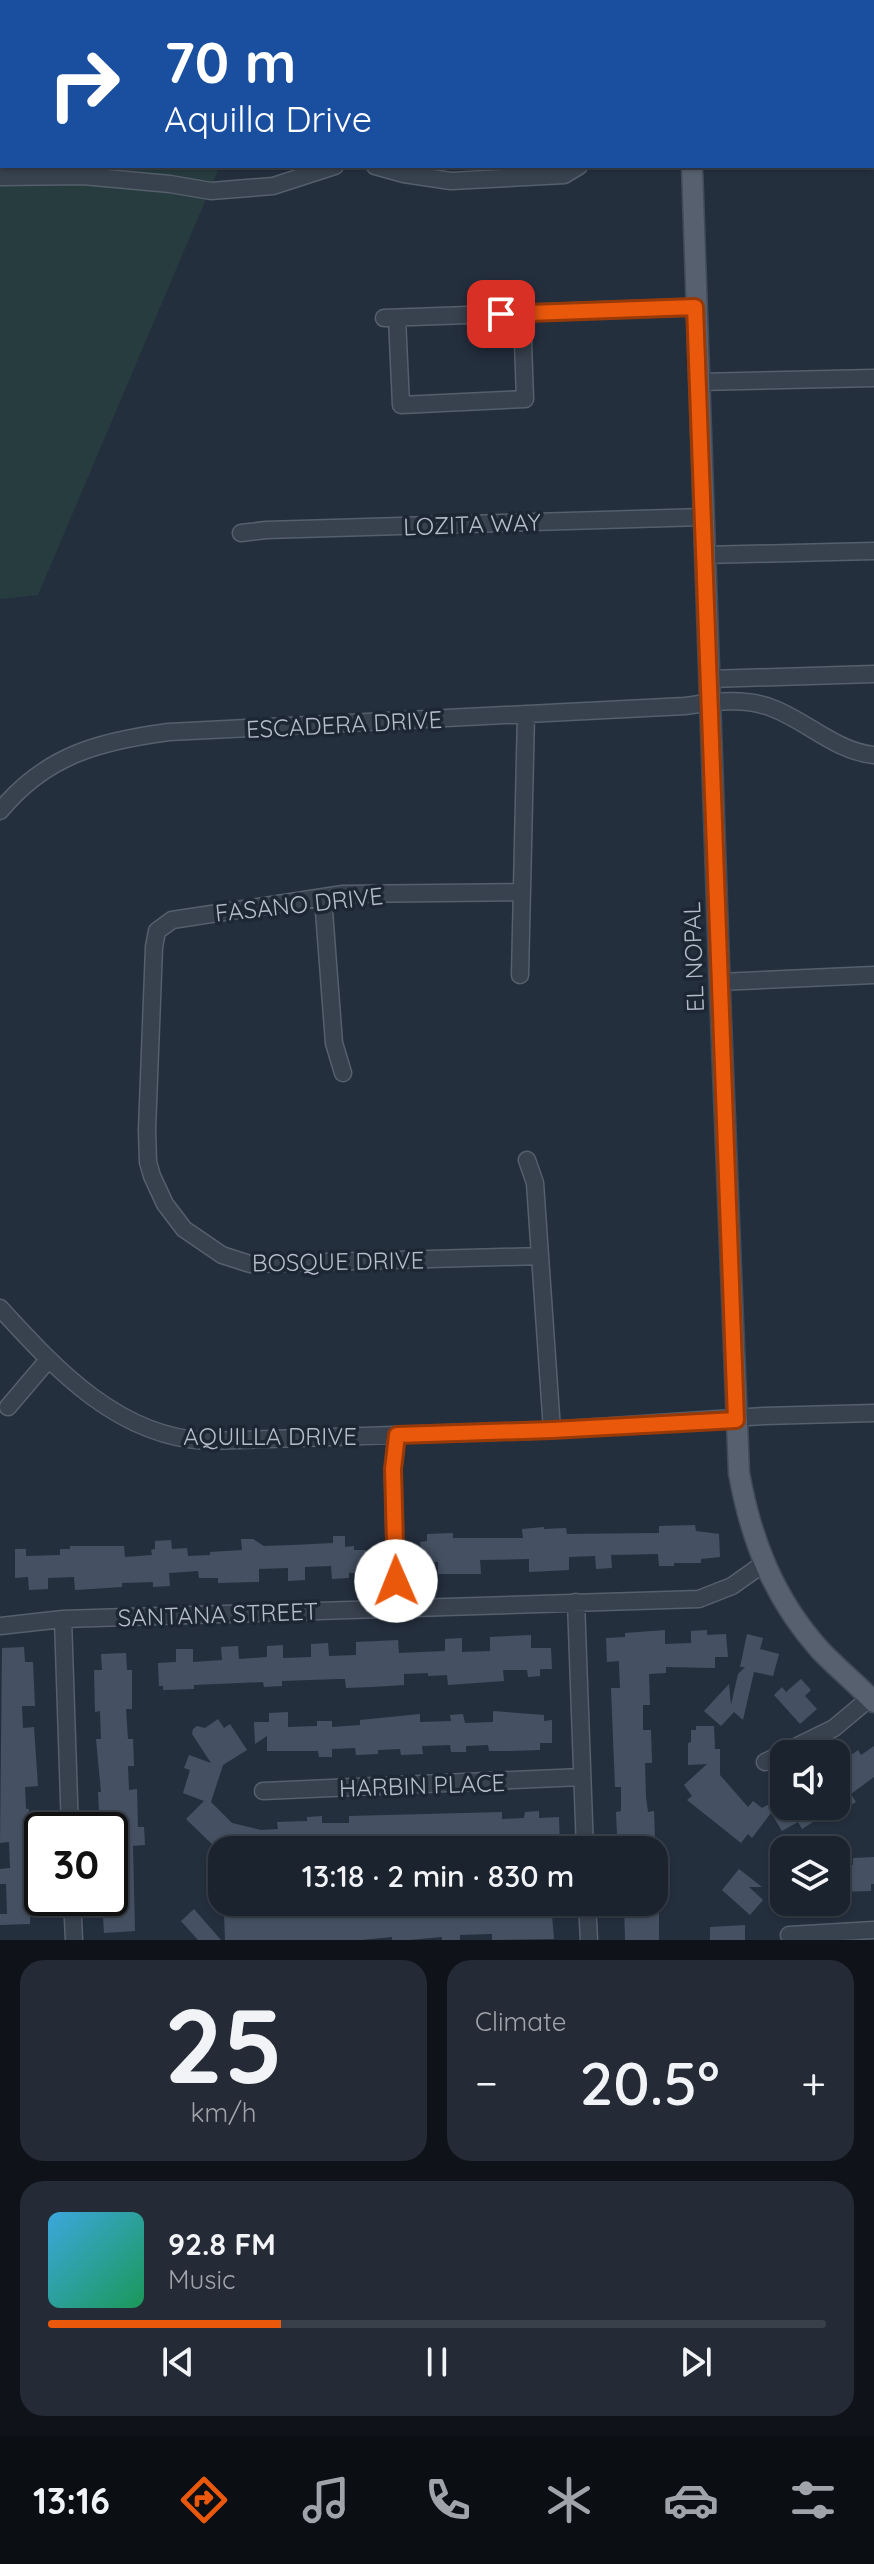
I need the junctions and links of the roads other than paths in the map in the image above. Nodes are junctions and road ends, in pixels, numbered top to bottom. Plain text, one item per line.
1 (329, 168) edge
2 (382, 168) edge
3 (576, 168) edge
4 (692, 168) edge
5 (0, 177) edge
6 (695, 307) junction
7 (522, 313) junction
8 (874, 378) edge
9 (698, 382) junction
10 (703, 517) junction
11 (241, 533) dead end
12 (874, 551) edge
13 (704, 555) junction
14 (874, 674) edge
15 (709, 679) junction
16 (710, 703) junction
17 (526, 714) junction
18 (874, 755) edge
19 (2, 804) edge
20 (522, 892) junction
21 (323, 898) junction
22 (172, 920) joint
23 (520, 975) dead end
24 (874, 975) edge
25 (719, 982) junction
26 (343, 1073) dead end
27 (527, 1160) dead end
28 (540, 1256) junction
29 (0, 1308) edge
30 (48, 1360) junction
31 (8, 1407) dead end
32 (874, 1413) edge
33 (736, 1420) junction
34 (552, 1430) junction
35 (397, 1435) junction
36 (763, 1564) junction
37 (576, 1602) junction
38 (396, 1608) junction
39 (63, 1619) junction
40 (0, 1626) edge
41 (872, 1700) edge
42 (765, 1762) dead end
43 (581, 1777) junction
44 (263, 1791) dead end
45 (69, 1812) edge
46 (584, 1836) edge
47 (73, 1916) edge
48 (588, 1916) edge
49 (874, 1930) edge
50 (789, 1935) dead end
51 (74, 1940) edge
52 (589, 1940) edge

1 - 5 street
2 - 3 street
4 - 6 main road, EL NOPAL
6 - 7 street
6 - 9 main road, EL NOPAL
7 - 7 street
8 - 9 street
9 - 10 main road, EL NOPAL
10 - 11 street, LOZITA WAY
10 - 13 main road, EL NOPAL
12 - 13 street
13 - 15 main road, EL NOPAL
14 - 15 street
15 - 16 main road, EL NOPAL
16 - 17 street, ESCADERA DRIVE
16 - 18 street, ESCADERA DRIVE
16 - 25 main road, EL NOPAL
17 - 19 street, ESCADERA DRIVE
17 - 20 street
20 - 21 street, FASANO DRIVE
20 - 23 street
21 - 22 street, FASANO DRIVE
21 - 26 street
22 - 28 street, BOSQUE DRIVE
24 - 25 street
25 - 33 main road, EL NOPAL
27 - 28 street
28 - 34 street
29 - 30 street, AQUILLA DRIVE
30 - 31 street
30 - 35 street, AQUILLA DRIVE
32 - 33 street, AQUILLA DRIVE
33 - 34 street, AQUILLA DRIVE
33 - 36 main road, EL NOPAL
34 - 35 street, AQUILLA DRIVE
35 - 38 street
36 - 37 street, SANTANA STREET
36 - 41 main road, EL NOPAL
37 - 38 street, SANTANA STREET
37 - 43 street
38 - 39 street, SANTANA STREET
39 - 40 street, SANTANA STREET
39 - 45 street
41 - 42 street
43 - 44 street, HARBIN PLACE
43 - 46 street
47 - 51 street
48 - 52 street
49 - 50 street

